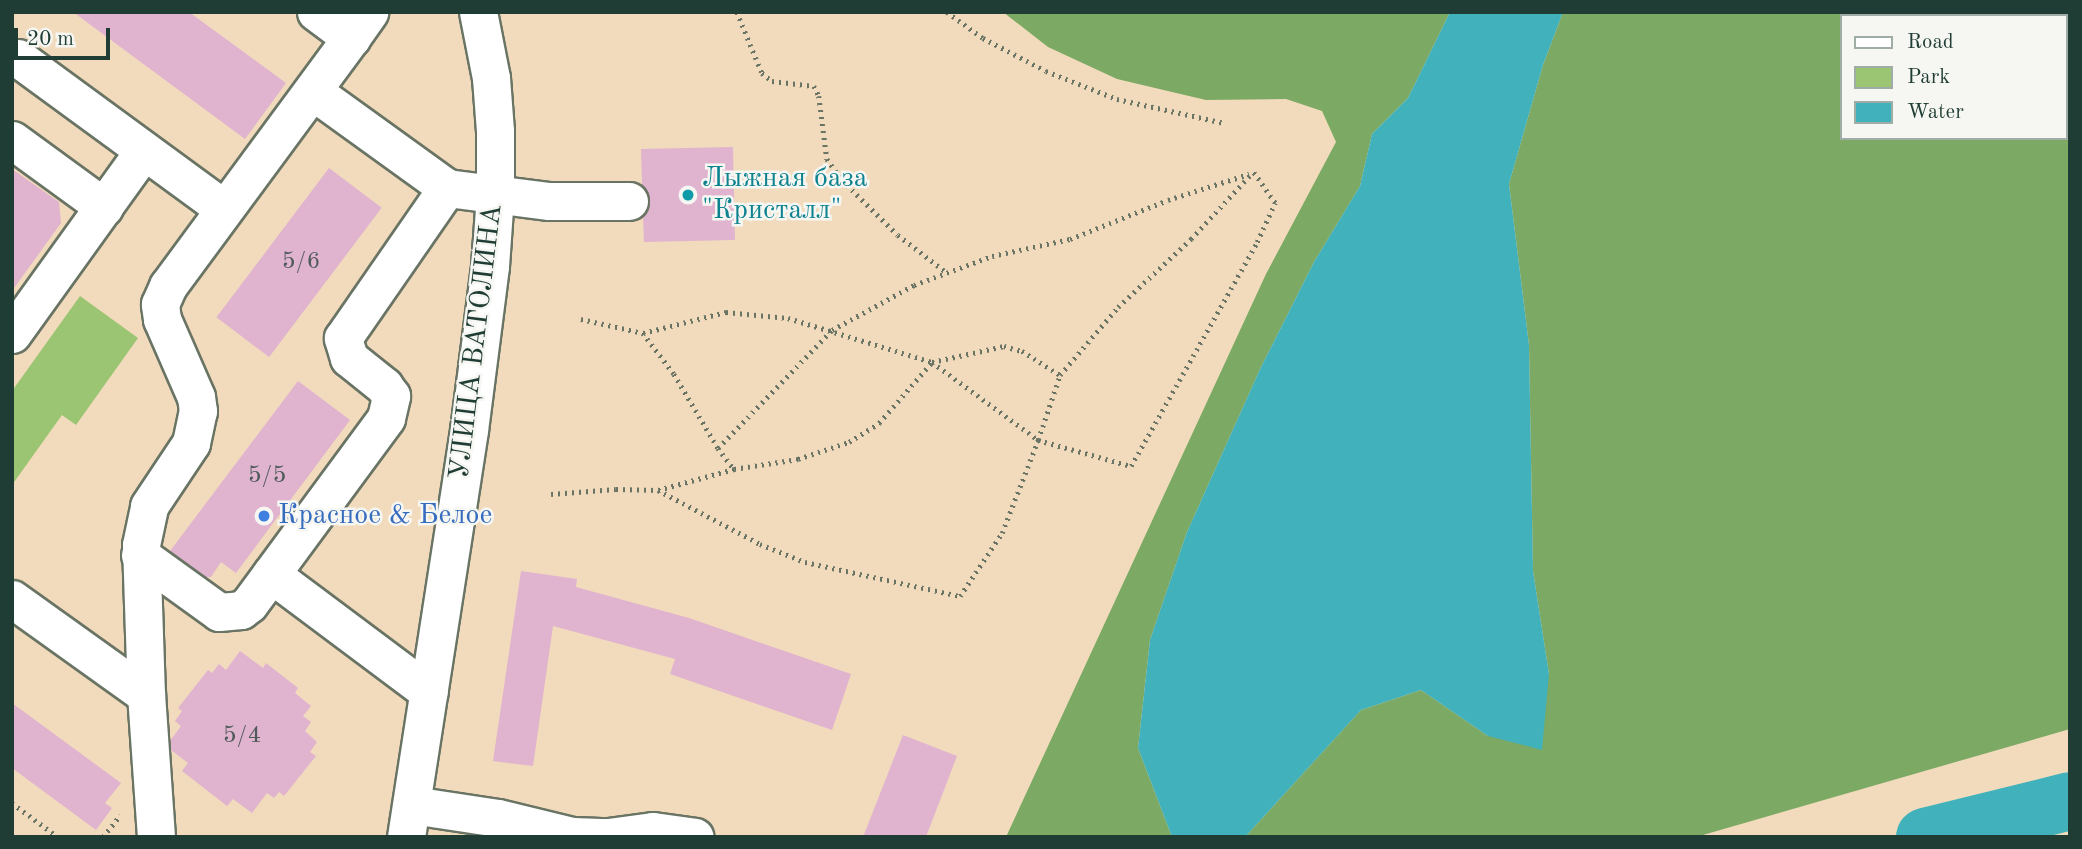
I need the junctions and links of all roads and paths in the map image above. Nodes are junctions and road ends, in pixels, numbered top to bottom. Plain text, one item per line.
1 (316, 12) edge
2 (478, 12) edge
3 (737, 12) edge
4 (947, 12) edge
5 (360, 25) edge
6 (18, 58) dead end
7 (314, 92) junction
8 (1224, 123) dead end
9 (12, 140) edge
10 (144, 150) junction
11 (1253, 173) junction
12 (447, 188) junction
13 (495, 194) junction
14 (629, 201) dead end
15 (104, 207) junction
16 (224, 209) junction
17 (947, 273) junction
18 (581, 319) dead end
19 (832, 330) junction
20 (643, 333) junction
21 (12, 334) edge
22 (932, 362) junction
23 (1060, 375) junction
24 (1038, 440) junction
25 (718, 448) junction
26 (734, 469) junction
27 (658, 490) junction
28 (551, 494) dead end
29 (140, 555) junction
30 (271, 574) junction
31 (172, 578) junction
32 (12, 599) edge
33 (143, 618) junction
34 (429, 692) junction
35 (146, 695) junction
36 (12, 803) edge
37 (122, 812) dead end
38 (409, 821) edge
39 (58, 837) edge
40 (103, 837) edge
41 (156, 837) edge
42 (695, 837) edge

1 - 5 street
2 - 13 street, УЛИЦА ВАТОЛИНА
3 - 17 path
4 - 8 path
5 - 7 street
6 - 10 street
7 - 12 street
7 - 16 street
9 - 15 street
10 - 15 street
10 - 16 street
11 - 17 path
11 - 23 path
11 - 24 path
12 - 13 street
12 - 30 street
13 - 14 street
13 - 34 street, УЛИЦА ВАТОЛИНА
15 - 21 street
16 - 29 street
17 - 19 path
18 - 20 path
19 - 20 path
19 - 22 path
19 - 25 path
20 - 25 path
22 - 23 path
22 - 24 path
22 - 26 path
23 - 24 path
24 - 27 path
25 - 26 path
26 - 27 path
27 - 28 path
29 - 31 street
29 - 33 street
30 - 31 street
30 - 34 street
31 - 33 street
32 - 35 street
33 - 35 street
34 - 38 street, УЛИЦА ВАТОЛИНА
35 - 41 street
36 - 39 path
37 - 40 path
38 - 42 street

